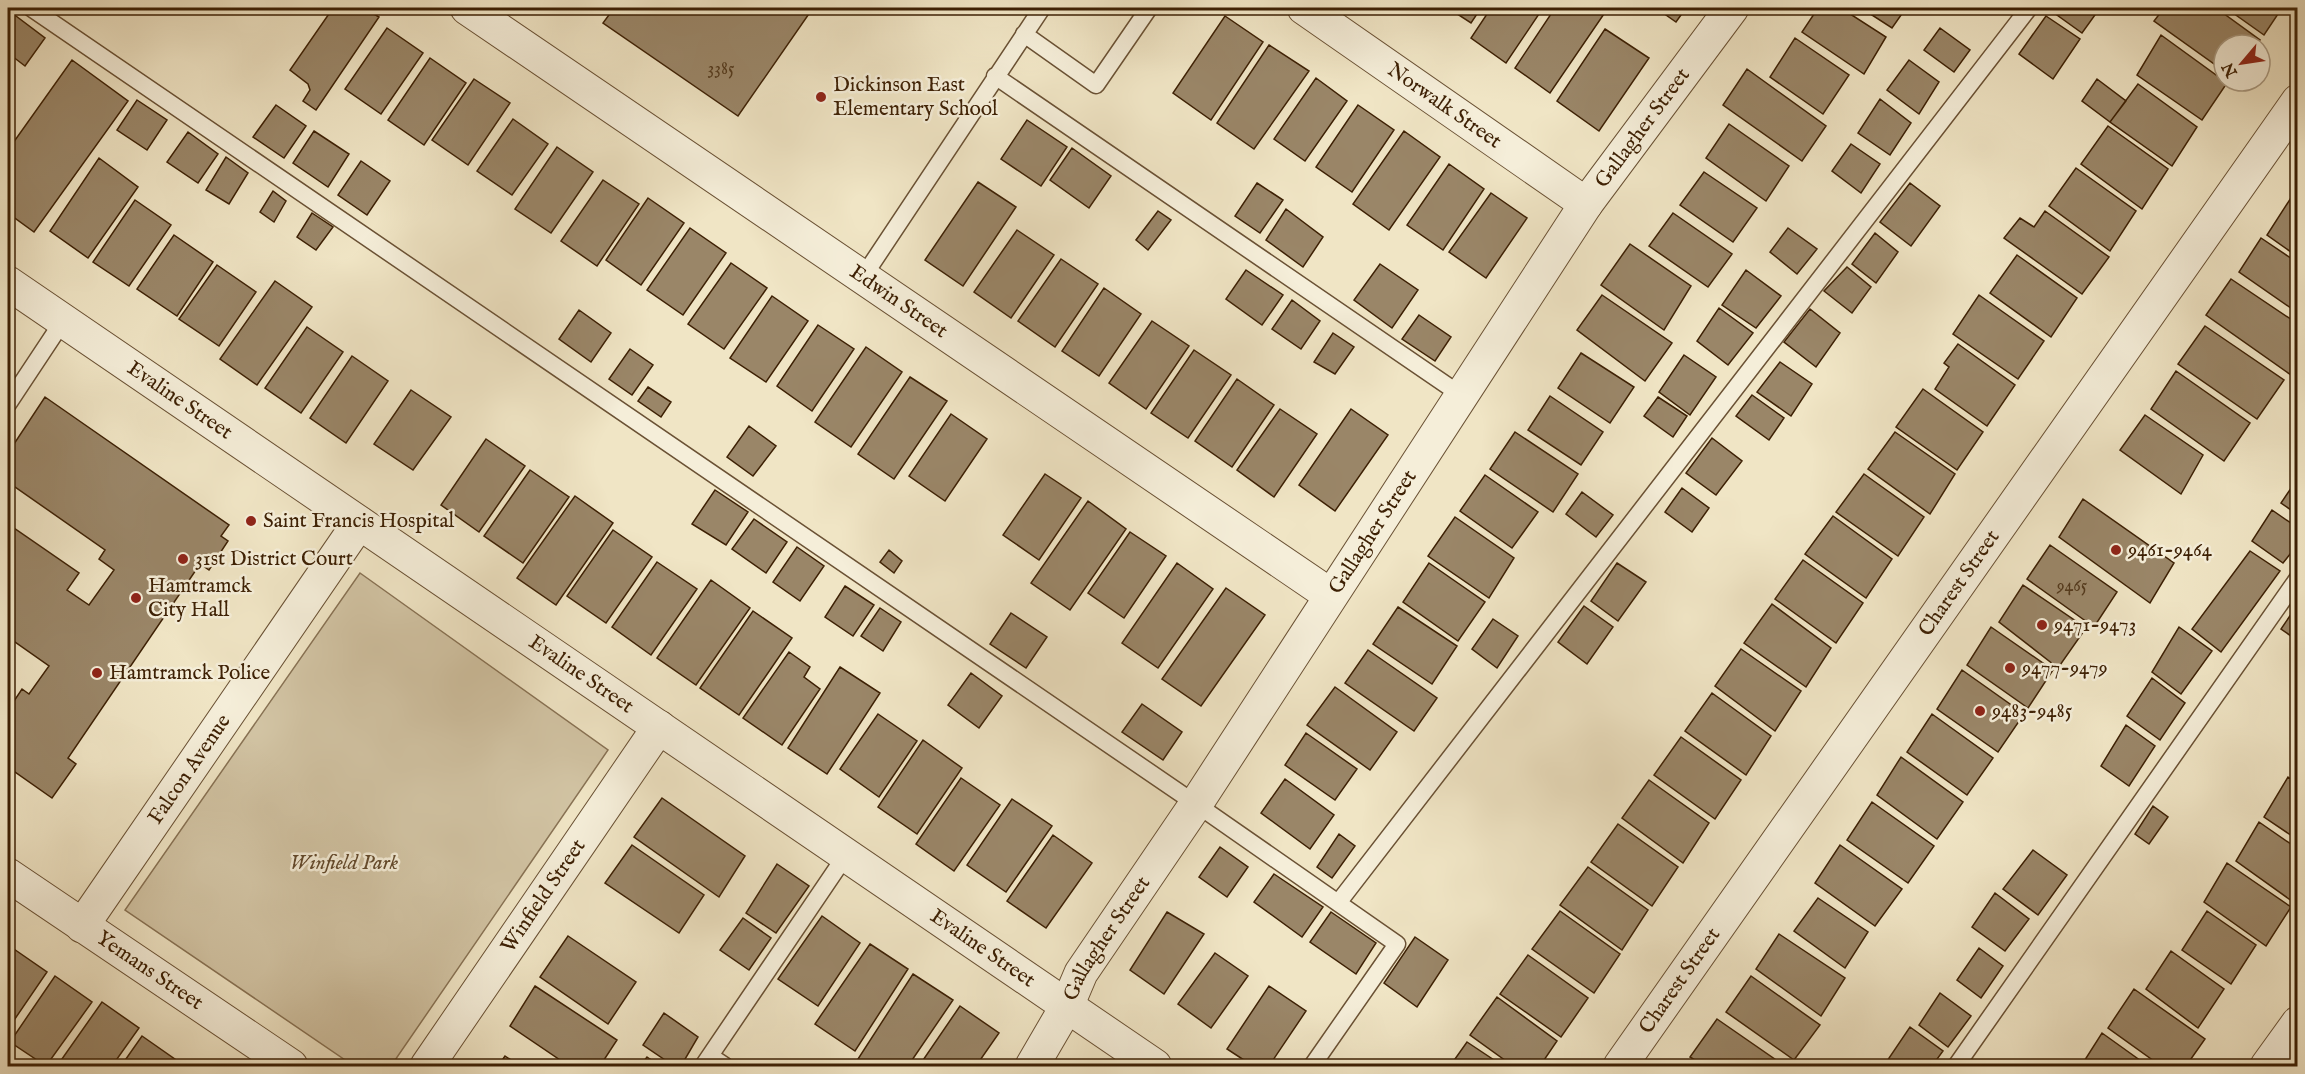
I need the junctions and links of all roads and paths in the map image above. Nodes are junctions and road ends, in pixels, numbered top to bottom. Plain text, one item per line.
1 (31, 8) edge
2 (467, 8) edge
3 (1042, 8) edge
4 (1149, 8) edge
5 (1304, 8) edge
6 (1732, 8) edge
7 (2029, 8) edge
8 (1024, 34) junction
9 (995, 76) junction
10 (2298, 101) edge
11 (1586, 204) junction
12 (863, 277) junction
13 (8, 283) edge
14 (63, 321) junction
15 (1461, 395) junction
16 (8, 404) edge
17 (358, 523) junction
18 (2298, 578) edge
19 (1330, 595) junction
20 (658, 727) junction
21 (1196, 804) junction
22 (846, 855) junction
23 (8, 875) edge
24 (1338, 903) junction
25 (82, 926) junction
26 (1067, 1006) junction
27 (2298, 1023) edge
28 (707, 1061) edge
29 (291, 1066) edge
30 (427, 1066) edge
31 (725, 1066) edge
32 (1032, 1066) edge
33 (1155, 1066) edge
34 (1312, 1066) edge
35 (1620, 1066) edge
36 (1956, 1066) edge
37 (2267, 1066) edge

1 - 21 lane
2 - 12 street, Edwin Street
3 - 8 lane
4 - 8 lane
5 - 11 street, Norwalk Street
6 - 11 street, Gallagher Street
7 - 24 lane
8 - 9 lane
9 - 12 lane
9 - 15 lane
10 - 35 street, Charest Street
11 - 15 street, Gallagher Street
12 - 19 street, Edwin Street
13 - 14 street, Evaline Street
14 - 16 lane
14 - 17 street, Evaline Street
15 - 19 street, Gallagher Street
17 - 20 street, Evaline Street
17 - 25 street, Falcon Avenue
18 - 36 lane
19 - 21 street, Gallagher Street
20 - 22 street, Evaline Street
20 - 30 street, Winfield Street
21 - 24 lane
21 - 26 street, Gallagher Street
22 - 26 street, Evaline Street
22 - 28 lane
23 - 25 street, Yemans Street
24 - 34 lane
25 - 29 street, Yemans Street
26 - 32 street, Gallagher Street
26 - 33 street, Evaline Street
27 - 37 street
28 - 31 lane

